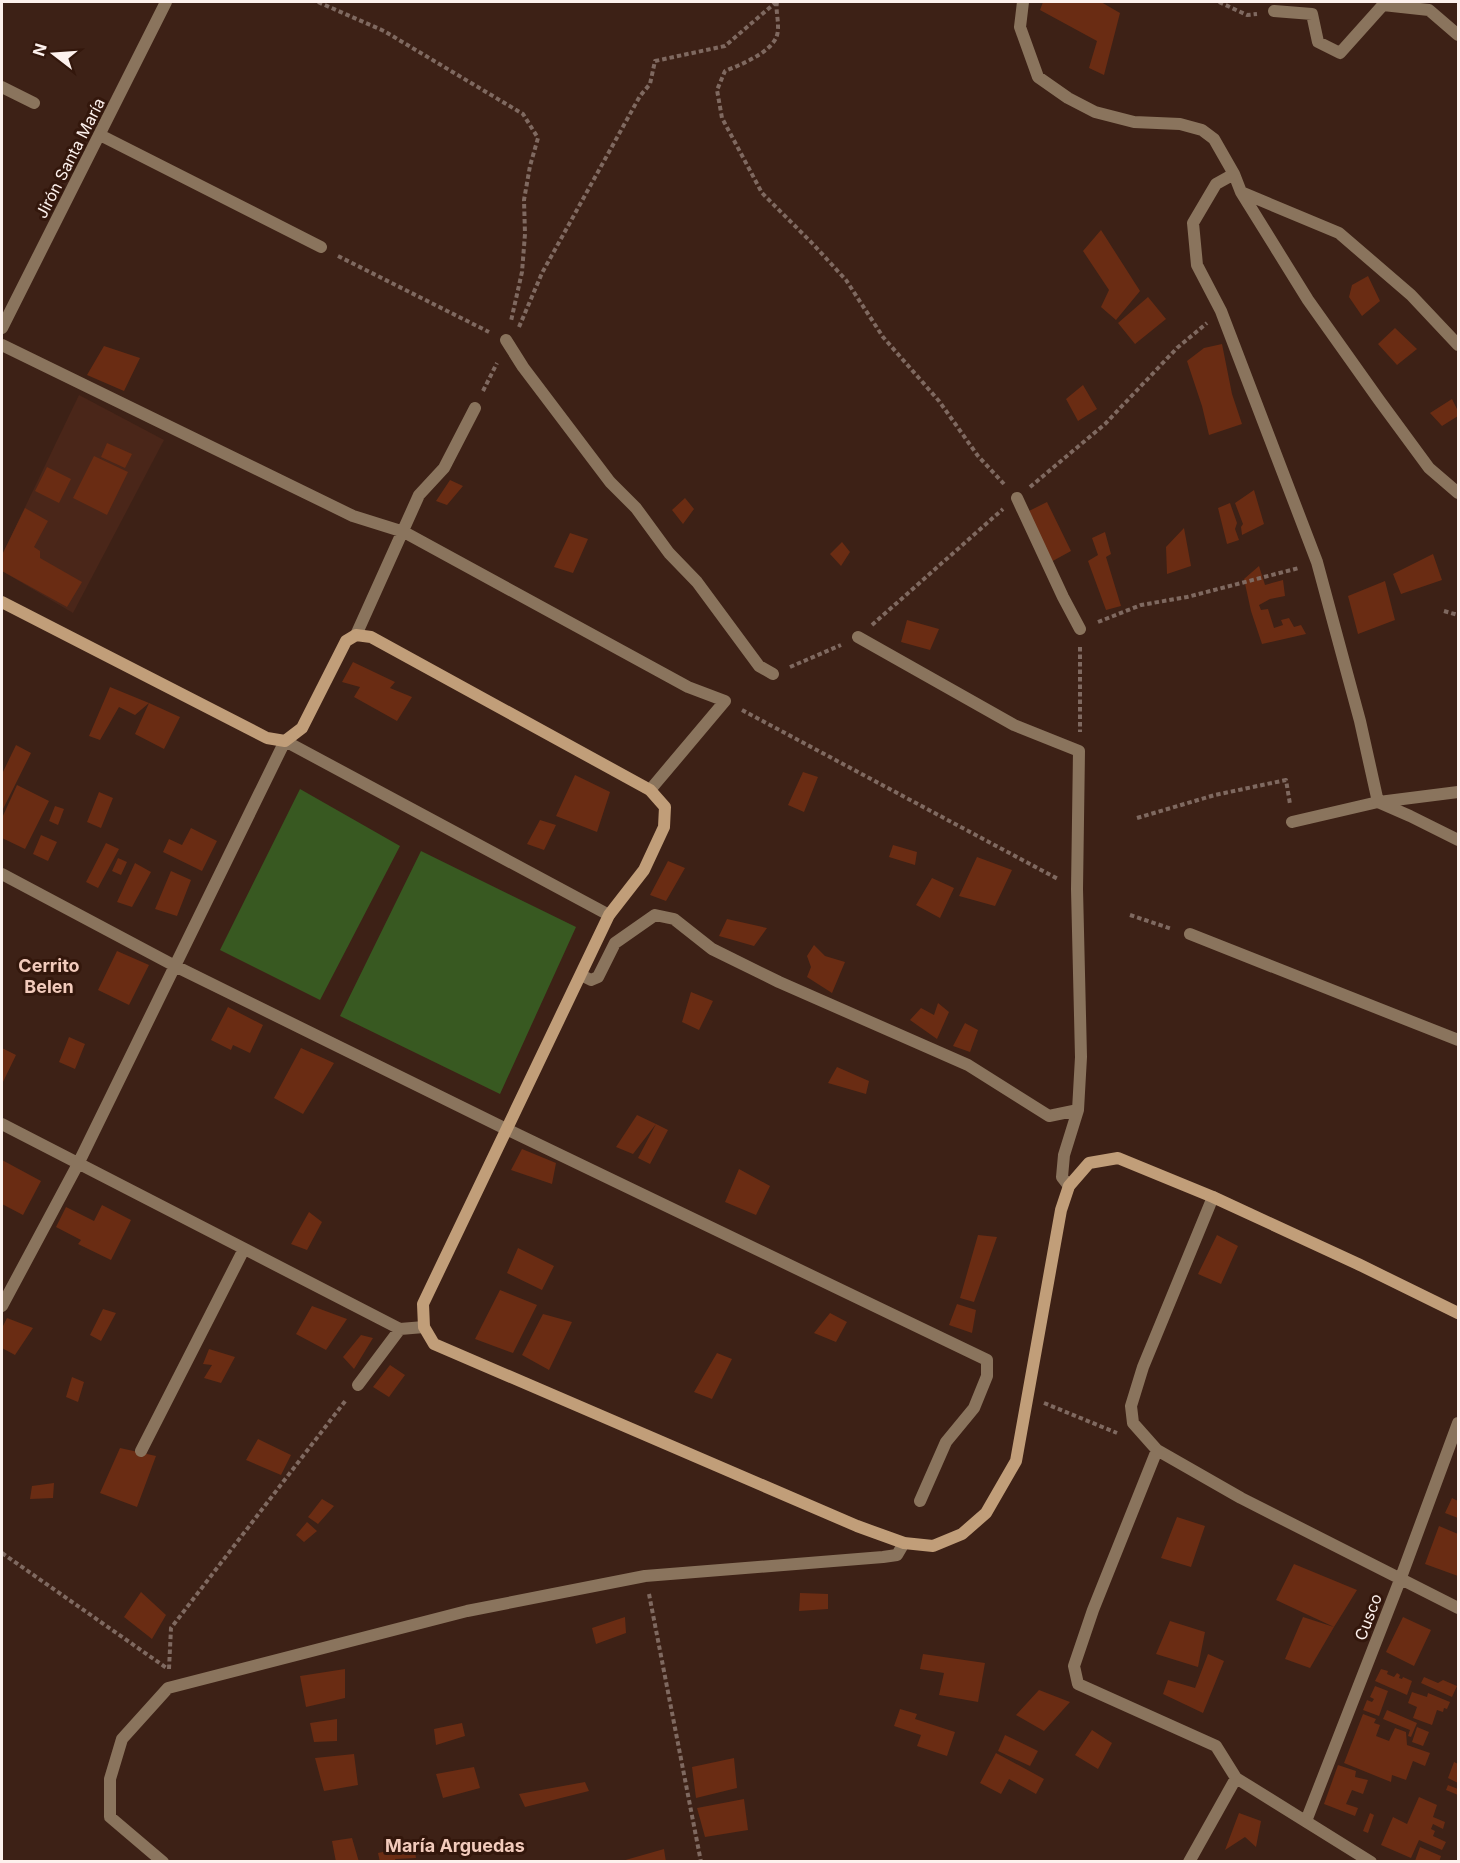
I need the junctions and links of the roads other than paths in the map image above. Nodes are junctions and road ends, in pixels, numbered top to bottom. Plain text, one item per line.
1 (166, 2) edge
2 (1023, 2) edge
3 (1274, 11) road end
4 (1458, 34) edge
5 (2, 87) edge
6 (34, 103) dead end
7 (100, 135) junction
8 (1234, 174) junction
9 (1241, 192) junction
10 (321, 247) road end
11 (2, 328) edge
12 (506, 340) road end
13 (2, 345) edge
14 (1458, 345) edge
15 (475, 408) road end
16 (1458, 493) edge
17 (1017, 498) road end
18 (404, 532) junction
19 (2, 602) edge
20 (1080, 628) road end
21 (356, 635) junction
22 (858, 637) road end
23 (773, 674) road end
24 (285, 741) junction
25 (650, 790) junction
26 (1458, 792) edge
27 (1378, 802) junction
28 (1292, 822) road end
29 (1458, 840) edge
30 (2, 874) edge
31 (609, 915) junction
32 (1190, 934) road end
33 (175, 966) junction
34 (581, 975) junction
35 (1458, 1040) edge
36 (1078, 1110) junction
37 (2, 1124) edge
38 (507, 1129) junction
39 (78, 1164) junction
40 (1069, 1186) junction
41 (1214, 1197) junction
42 (244, 1249) junction
43 (2, 1306) edge
44 (1458, 1313) edge
45 (424, 1327) junction
46 (400, 1329) junction
47 (358, 1385) road end
48 (1458, 1423) edge
49 (1157, 1450) junction
50 (141, 1451) dead end
51 (920, 1501) dead end
52 (904, 1544) junction
53 (1400, 1580) junction
54 (1458, 1608) edge
55 (1236, 1779) junction
56 (1306, 1821) junction
57 (163, 1862) edge
58 (1189, 1862) edge
59 (1371, 1862) edge

1 - 7 street, Jirón Santa María
2 - 8 street
3 - 4 street
5 - 6 street
7 - 10 street
7 - 11 street, Jirón Santa María
8 - 9 street
8 - 27 street
9 - 14 street
9 - 16 street
12 - 23 street
13 - 18 street
15 - 18 street
17 - 20 street
18 - 21 street
18 - 25 street
19 - 24 street
21 - 24 street
21 - 25 street
22 - 36 street
24 - 31 street
24 - 33 street
25 - 31 street
26 - 27 street
27 - 28 street
27 - 29 street
30 - 33 street
31 - 34 street
32 - 35 street
33 - 38 street
33 - 39 street
34 - 36 street
34 - 38 street
36 - 40 street
37 - 39 street
38 - 45 street
38 - 51 street
39 - 42 street
39 - 43 street
40 - 41 street
40 - 52 street
41 - 44 street
41 - 49 street
42 - 46 street
42 - 50 street
45 - 46 street
45 - 52 street
46 - 47 street
48 - 53 street, Cusco
49 - 53 street
49 - 55 street
52 - 57 street
53 - 54 street
53 - 56 street, Cusco
55 - 56 street
55 - 58 street
56 - 59 street

